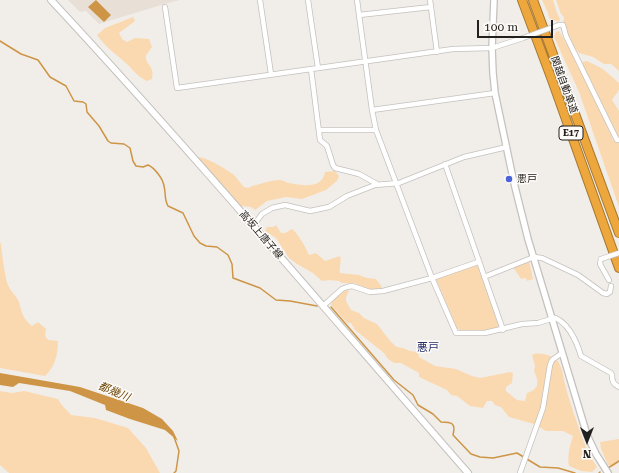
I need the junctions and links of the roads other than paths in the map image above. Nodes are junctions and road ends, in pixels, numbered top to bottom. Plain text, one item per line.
1 (52, 0) edge
2 (260, 0) edge
3 (308, 0) edge
4 (357, 0) edge
5 (430, 0) edge
6 (494, 0) edge
7 (522, 0) edge
8 (533, 0) edge
9 (165, 7) dead end
10 (431, 7) junction
11 (359, 15) junction
12 (492, 48) junction
13 (437, 52) junction
14 (366, 62) junction
15 (318, 68) junction
16 (311, 69) junction
17 (271, 74) junction
18 (495, 93) junction
19 (372, 110) junction
20 (319, 130) junction
21 (376, 130) junction
22 (619, 140) edge
23 (507, 147) junction
24 (445, 164) junction
25 (396, 183) junction
26 (377, 184) junction
27 (253, 226) junction
28 (619, 233) edge
29 (619, 253) edge
30 (534, 257) junction
31 (478, 262) junction
32 (619, 268) edge
33 (484, 276) junction
34 (432, 278) junction
35 (609, 280) dead end
36 (611, 286) dead end
37 (323, 306) junction
38 (551, 318) junction
39 (503, 330) junction
40 (562, 354) junction
41 (619, 387) edge
42 (468, 473) edge
43 (520, 473) edge
44 (608, 473) edge

1 - 27 main road, 高坂上唐子線
2 - 17 street
3 - 15 street
4 - 11 street
5 - 10 street
6 - 12 street
7 - 32 highway, 関越自動車道 / E17
8 - 28 highway, 関越自動車道 / E17
9 - 17 street
10 - 11 street
10 - 13 street
11 - 14 street
12 - 13 street
12 - 18 street
12 - 22 street, bridge
13 - 14 street
14 - 15 street
14 - 19 street
15 - 16 street
16 - 17 street
16 - 20 street
18 - 19 street
18 - 23 street
19 - 21 street
20 - 21 street
20 - 26 street
21 - 25 street
23 - 24 street
23 - 30 street
24 - 25 street
24 - 31 street
25 - 26 street
25 - 34 street
26 - 27 street
27 - 37 main road, 高坂上唐子線
29 - 35 street, bridge
30 - 33 street
30 - 36 street
30 - 38 street
31 - 33 street
31 - 34 street
33 - 39 street
34 - 37 street
34 - 39 street
37 - 42 main road, 高坂上唐子線
38 - 39 street
38 - 40 street
38 - 41 street
40 - 43 street
40 - 44 street

